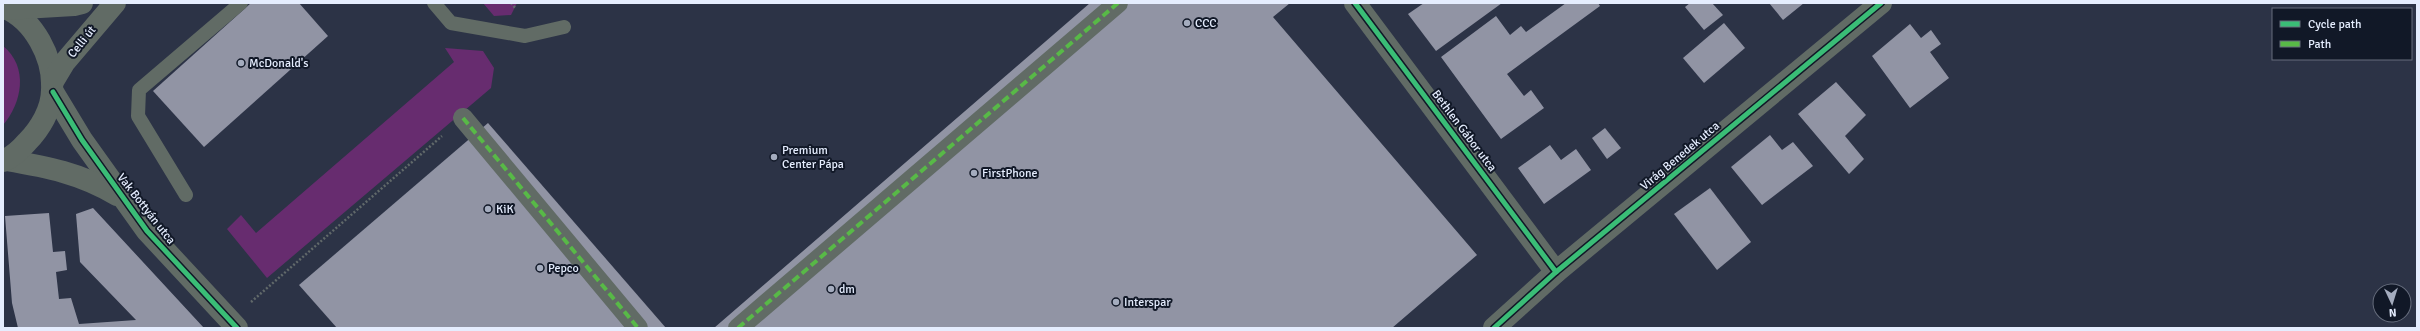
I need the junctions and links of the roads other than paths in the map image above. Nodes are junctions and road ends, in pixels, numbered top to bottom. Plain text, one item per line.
1 (82, 3) edge
2 (115, 3) edge
3 (241, 3) edge
4 (434, 3) edge
5 (1118, 3) edge
6 (1355, 3) edge
7 (1881, 3) edge
8 (4, 8) edge
9 (564, 27) dead end
10 (52, 88) junction
11 (463, 118) road end
12 (4, 160) edge
13 (186, 195) dead end
14 (120, 196) junction
15 (1556, 272) junction
16 (237, 328) edge
17 (638, 328) edge
18 (738, 328) edge
19 (1494, 328) edge

1 - 8 street
2 - 10 street, Celli út
3 - 13 lane
4 - 9 lane
5 - 18 street
6 - 15 street, Bethlen Gábor utca
7 - 15 street, Virág Benedek utca
8 - 10 street
10 - 12 street
10 - 14 street, Vak Bottyán utca
11 - 17 street
12 - 14 street, Vak Bottyán utca
14 - 16 street, Vak Bottyán utca
15 - 19 street, Virág Benedek utca

